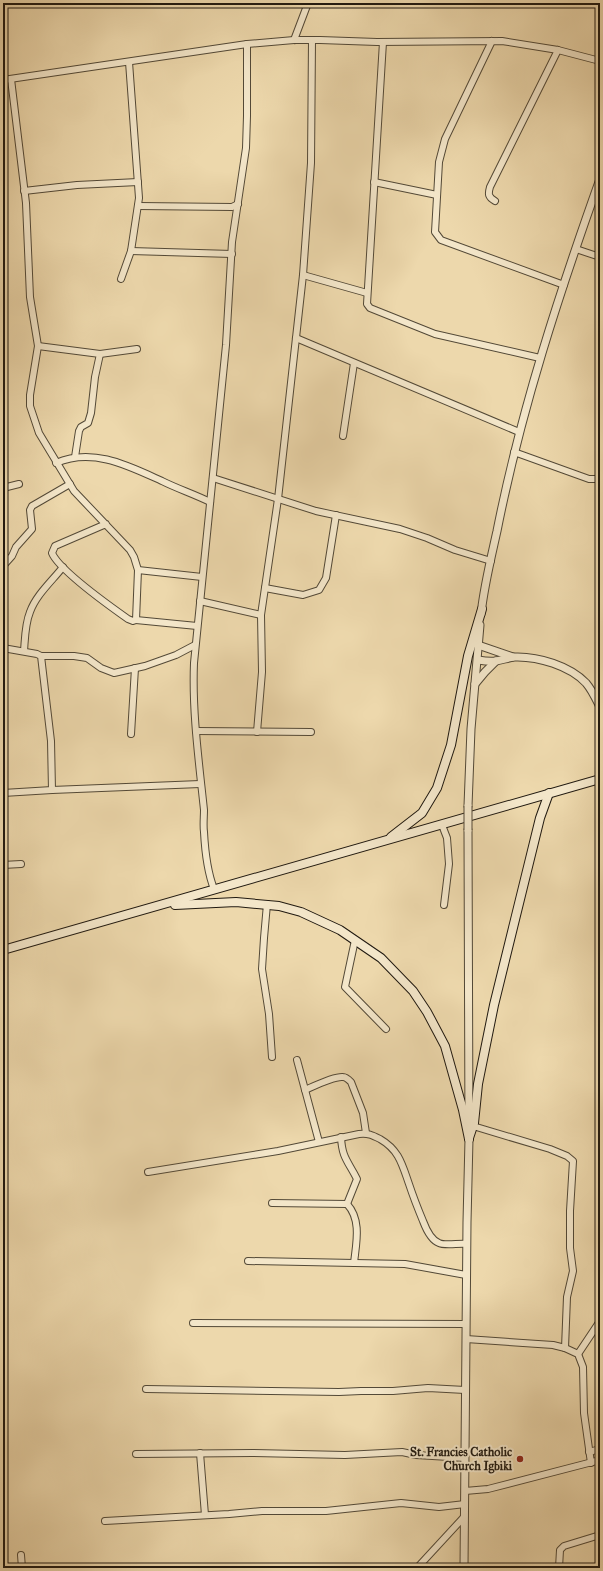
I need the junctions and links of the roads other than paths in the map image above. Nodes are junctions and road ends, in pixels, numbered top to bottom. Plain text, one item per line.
1 (308, 3) edge
2 (294, 40) junction
3 (312, 40) junction
4 (492, 41) junction
5 (383, 42) junction
6 (247, 44) junction
7 (558, 50) junction
8 (600, 61) edge
9 (129, 62) junction
10 (11, 79) junction
11 (3, 80) edge
12 (600, 179) edge
13 (138, 182) junction
14 (374, 182) junction
15 (24, 191) junction
16 (437, 196) junction
17 (495, 201) dead end
18 (238, 204) junction
19 (138, 206) junction
20 (576, 249) junction
21 (131, 251) junction
22 (232, 254) junction
23 (600, 257) edge
24 (304, 275) junction
25 (121, 279) dead end
26 (564, 285) junction
27 (367, 293) junction
28 (296, 338) junction
29 (38, 346) junction
30 (137, 349) dead end
31 (100, 354) junction
32 (540, 358) junction
33 (354, 363) junction
34 (519, 432) junction
35 (343, 436) dead end
36 (514, 452) junction
37 (75, 457) junction
38 (56, 463) junction
39 (600, 474) edge
40 (213, 478) junction
41 (18, 484) dead end
42 (70, 484) junction
43 (3, 488) edge
44 (278, 499) junction
45 (210, 502) junction
46 (336, 514) junction
47 (106, 524) junction
48 (491, 561) junction
49 (3, 566) edge
50 (63, 567) junction
51 (138, 570) junction
52 (202, 577) junction
53 (265, 588) junction
54 (200, 601) junction
55 (482, 609) junction
56 (261, 615) junction
57 (136, 620) junction
58 (197, 626) junction
59 (195, 645) junction
60 (478, 645) junction
61 (3, 648) edge
62 (24, 651) junction
63 (41, 656) junction
64 (513, 657) junction
65 (478, 660) junction
66 (496, 661) junction
67 (135, 668) junction
68 (475, 684) junction
69 (600, 707) edge
70 (196, 731) junction
71 (257, 732) junction
72 (311, 732) dead end
73 (131, 734) dead end
74 (600, 779) edge
75 (200, 784) junction
76 (52, 790) junction
77 (3, 793) edge
78 (548, 793) junction
79 (442, 825) junction
80 (382, 842) junction
81 (21, 864) dead end
82 (3, 865) edge
83 (214, 889) junction
84 (267, 904) junction
85 (163, 905) junction
86 (444, 905) dead end
87 (355, 940) junction
88 (3, 950) edge
89 (386, 1029) dead end
90 (272, 1057) dead end
91 (297, 1060) dead end
92 (305, 1090) junction
93 (473, 1126) junction
94 (366, 1133) junction
95 (341, 1137) junction
96 (469, 1139) junction
97 (319, 1142) junction
98 (148, 1172) dead end
99 (272, 1203) dead end
100 (347, 1204) junction
101 (466, 1244) junction
102 (248, 1261) dead end
103 (354, 1263) junction
104 (466, 1275) junction
105 (600, 1321) edge
106 (193, 1323) dead end
107 (466, 1324) junction
108 (466, 1339) junction
109 (565, 1348) junction
110 (578, 1354) junction
111 (146, 1389) dead end
112 (465, 1390) junction
113 (600, 1449) edge
114 (589, 1452) junction
115 (200, 1453) junction
116 (136, 1454) dead end
117 (465, 1458) junction
118 (600, 1460) edge
119 (591, 1463) junction
120 (465, 1491) junction
121 (465, 1504) junction
122 (205, 1515) junction
123 (464, 1517) junction
124 (105, 1520) dead end
125 (600, 1535) edge
126 (21, 1554) dead end
127 (22, 1568) edge
128 (417, 1568) edge
129 (464, 1568) edge
130 (559, 1568) edge

1 - 2 street
2 - 3 street
2 - 6 street
3 - 5 street
3 - 24 street
4 - 5 street
4 - 7 street
4 - 16 street
5 - 14 street
6 - 9 street
6 - 18 street
7 - 8 street
7 - 17 street
9 - 10 street
9 - 13 street
10 - 11 street
10 - 15 street
12 - 20 street
13 - 15 street
13 - 19 street
14 - 16 street
14 - 27 street
15 - 29 street
16 - 26 street
18 - 19 street
18 - 22 street
19 - 21 street
20 - 23 street
20 - 26 street
21 - 22 street
21 - 25 street
22 - 40 street
24 - 27 street
24 - 28 street
26 - 32 street
27 - 32 street
28 - 33 street
28 - 44 street
29 - 31 street
29 - 38 street
30 - 31 street
31 - 37 street
32 - 34 street
33 - 34 street
33 - 35 street
34 - 36 street
36 - 39 street
36 - 48 street
37 - 38 street
37 - 45 street
38 - 42 street
40 - 44 street
40 - 45 street
41 - 43 street
42 - 47 street
42 - 49 street
44 - 46 street
44 - 53 street
45 - 52 street
46 - 48 street
46 - 53 street
47 - 50 street
47 - 51 street
48 - 55 street
50 - 57 street
50 - 62 street
51 - 52 street
51 - 57 street
52 - 54 street
53 - 56 street
54 - 56 street
54 - 58 street
55 - 60 street
55 - 80 main road
56 - 71 street
57 - 58 street
58 - 59 street
59 - 67 street
59 - 70 street
60 - 64 street
60 - 65 street
61 - 62 street
62 - 63 street
63 - 67 street
63 - 76 street
64 - 66 street
64 - 69 street
65 - 66 street
65 - 68 street
66 - 68 street
67 - 73 street
68 - 96 street, bridge
70 - 71 street
70 - 75 street
71 - 72 street
74 - 78 main road
75 - 76 street
75 - 83 street
76 - 77 street
78 - 79 main road
78 - 93 main road
79 - 80 main road
79 - 86 street
80 - 83 main road
81 - 82 street
83 - 85 main road
84 - 85 main road
84 - 87 main road
84 - 90 street
85 - 88 main road
87 - 89 street
87 - 96 main road
91 - 92 street
92 - 94 street
92 - 97 street
93 - 96 main road
93 - 109 street
94 - 95 street
94 - 101 street
95 - 97 street
95 - 100 street
96 - 101 street
97 - 98 street
99 - 100 street
100 - 103 street
101 - 104 street
102 - 103 street
103 - 104 street
104 - 107 street
105 - 110 street
106 - 107 street
107 - 108 street
108 - 109 street
108 - 112 street
109 - 110 street
110 - 114 street
111 - 112 street
112 - 117 street
113 - 114 street
114 - 119 street
115 - 116 street
115 - 117 street
115 - 122 street
117 - 120 street
118 - 119 street
119 - 120 street
120 - 121 street
121 - 122 street
121 - 123 street
122 - 124 street
123 - 128 street
123 - 129 street
125 - 130 street
126 - 127 street

